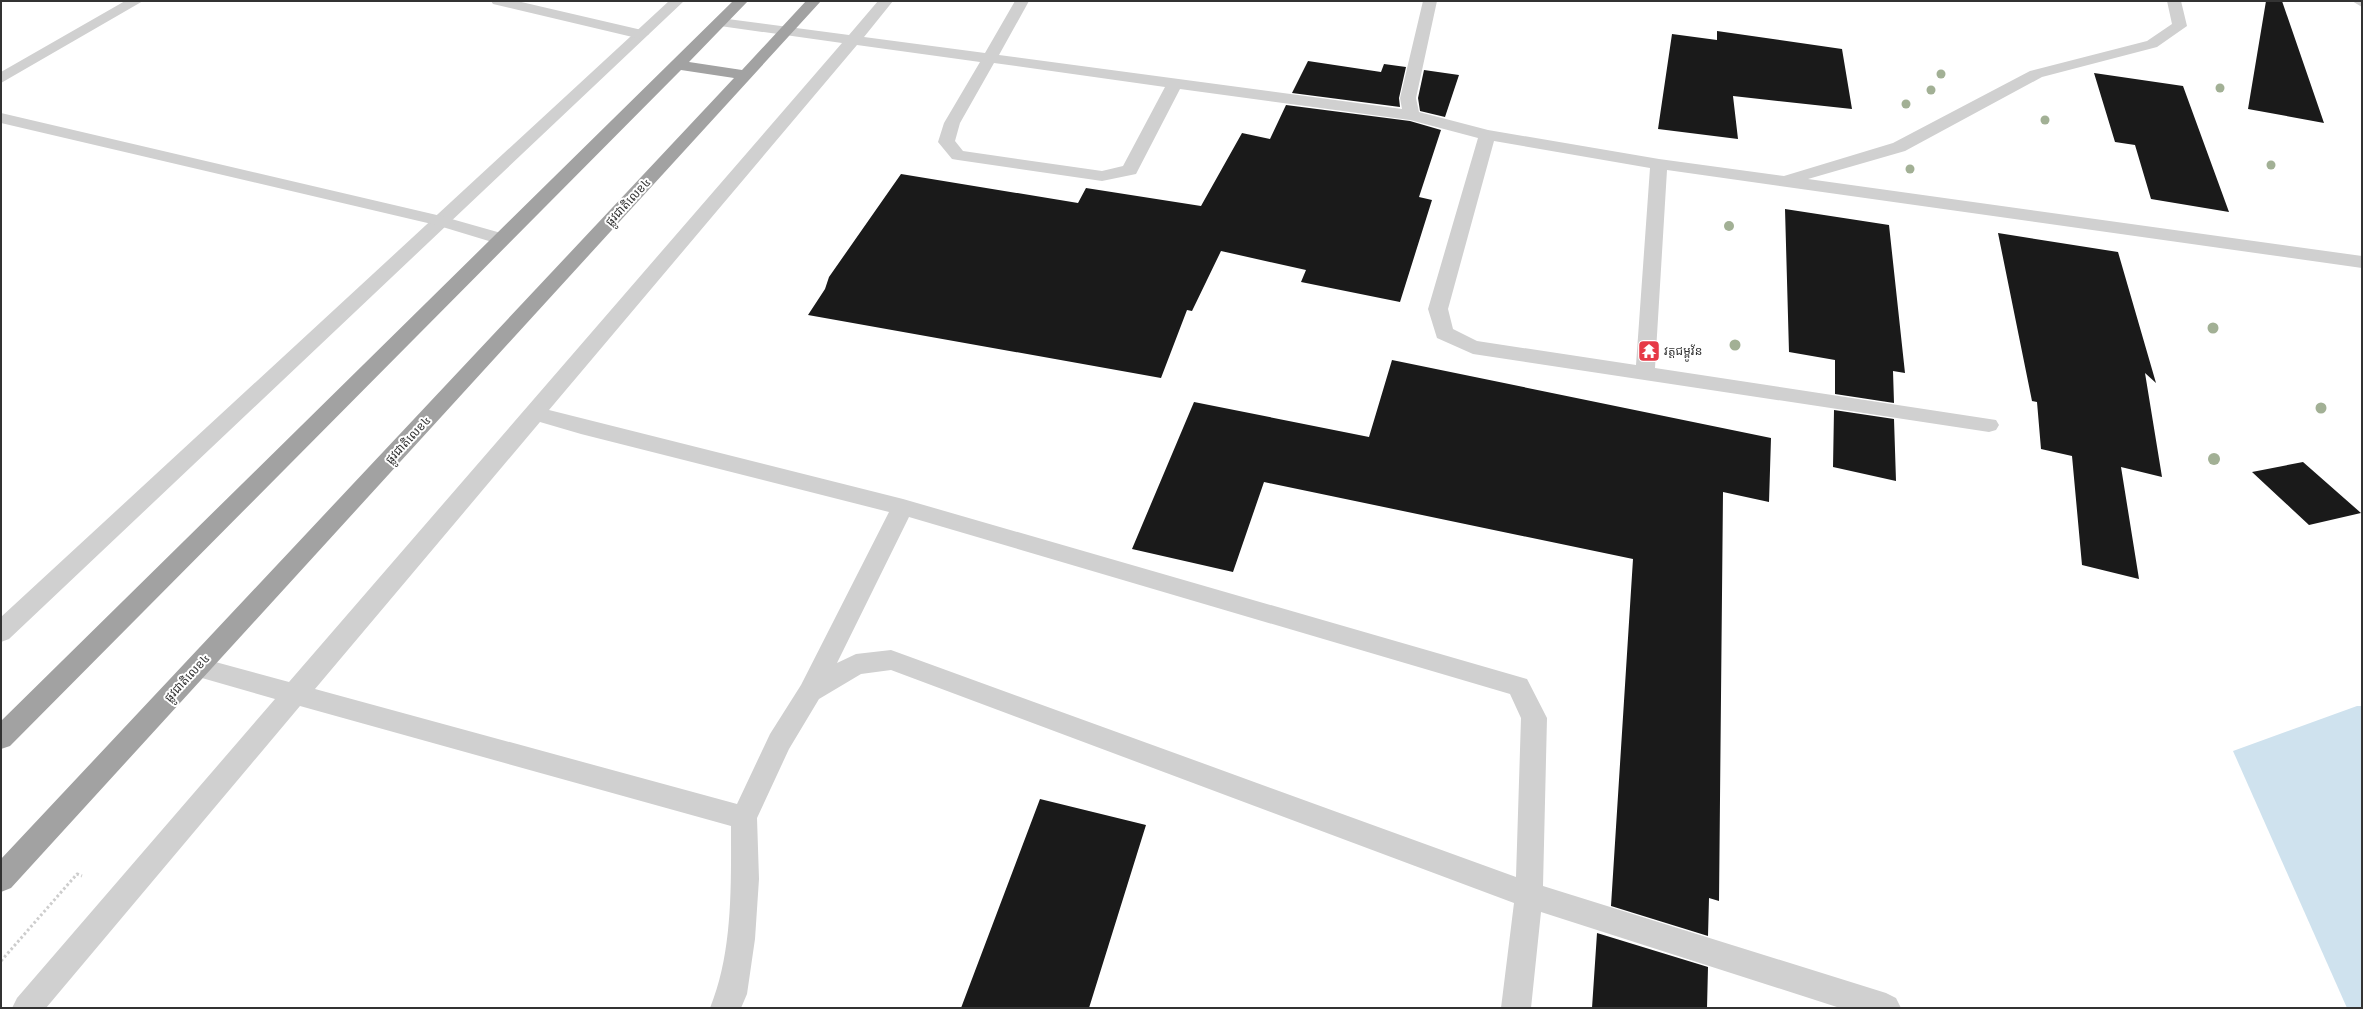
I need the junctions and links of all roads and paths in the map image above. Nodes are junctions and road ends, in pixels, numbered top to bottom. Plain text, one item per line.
1 (136, 1) edge
2 (498, 1) edge
3 (677, 1) edge
4 (741, 1) edge
5 (814, 1) edge
6 (886, 1) edge
7 (1022, 1) edge
8 (1430, 1) edge
9 (2174, 1) edge
10 (2359, 1) edge
11 (2362, 3) edge
12 (720, 22) junction
13 (787, 31) junction
14 (641, 34) junction
15 (853, 40) junction
16 (990, 57) junction
17 (677, 65) junction
18 (746, 75) junction
19 (1, 78) edge
20 (1175, 82) junction
21 (1411, 115) junction
22 (1, 118) edge
23 (1487, 135) junction
24 (1659, 164) junction
25 (1784, 181) junction
26 (441, 222) junction
27 (502, 238) junction
28 (2362, 262) edge
29 (1645, 373) junction
30 (535, 413) junction
31 (1989, 425) dead end
32 (903, 507) junction
33 (1, 632) edge
34 (197, 667) junction
35 (810, 692) junction
36 (295, 693) junction
37 (1, 738) edge
38 (744, 818) junction
39 (77, 874) dead end
40 (1, 879) edge
41 (1529, 895) junction
42 (1, 961) edge
43 (27, 1008) edge
44 (725, 1008) edge
45 (1516, 1008) edge
46 (1886, 1008) edge

1 - 19 street
2 - 14 street
3 - 14 street
4 - 12 highway
5 - 13 highway, ផ្លូវជាតិលេខ៤
6 - 15 street
7 - 16 street
8 - 21 street
9 - 25 street
10 - 11 street
12 - 13 street
12 - 17 highway
13 - 15 street
13 - 18 highway, ផ្លូវជាតិលេខ៤
14 - 26 street
15 - 16 street
15 - 30 street
16 - 20 street
16 - 20 street
17 - 18 highway
17 - 27 highway
18 - 34 highway, ផ្លូវជាតិលេខ៤
20 - 21 street
21 - 23 street
22 - 26 street
23 - 24 street
23 - 29 street
24 - 25 street
24 - 29 street
25 - 28 street
26 - 27 street
26 - 33 street
27 - 37 highway
29 - 31 street
30 - 32 street
30 - 36 street
32 - 35 street
32 - 41 street
34 - 36 street
34 - 40 highway, ផ្លូវជាតិលេខ៤
35 - 38 street
35 - 41 street
36 - 38 street
36 - 43 street
38 - 44 street
39 - 42 path
41 - 45 street
41 - 46 street

